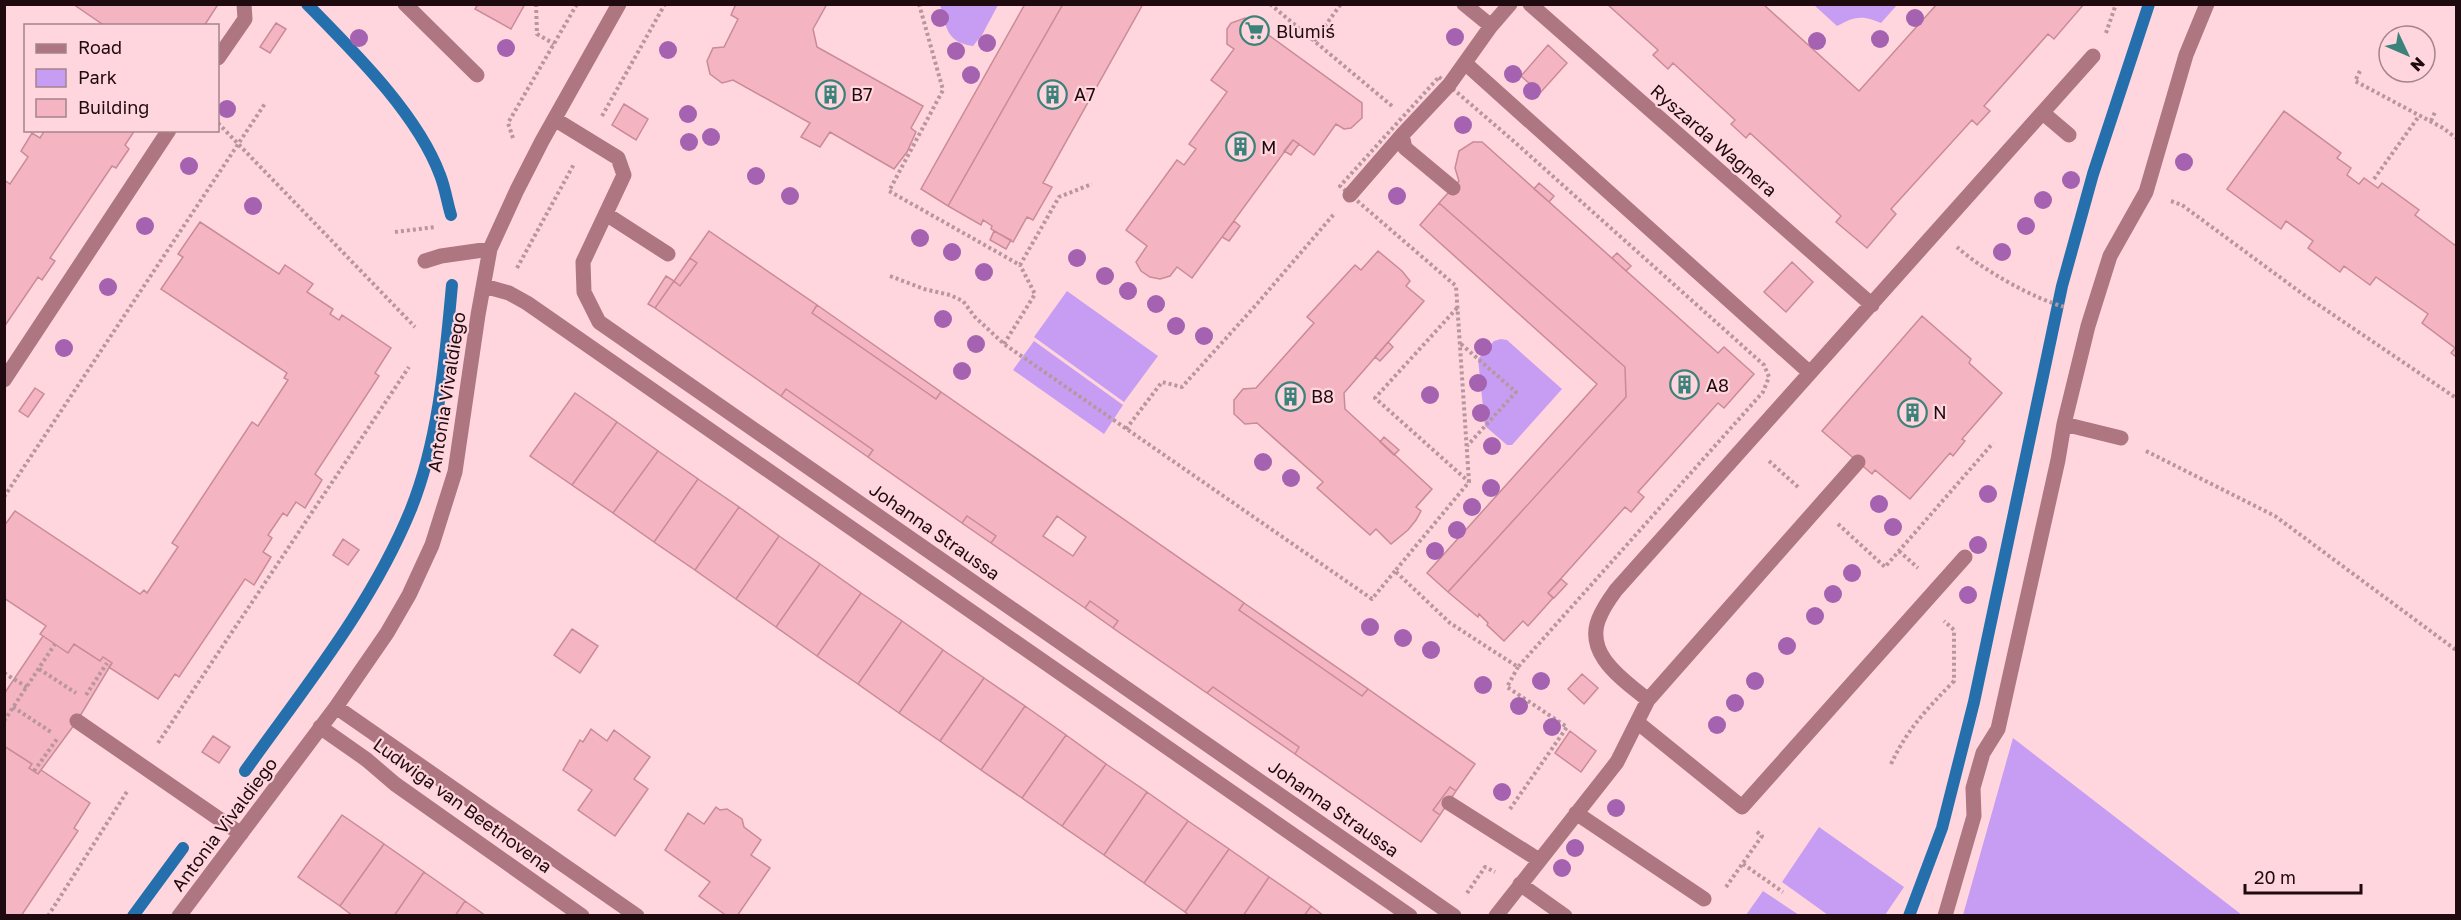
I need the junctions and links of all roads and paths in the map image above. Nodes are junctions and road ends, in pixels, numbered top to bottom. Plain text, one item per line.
1 (244, 4) edge
2 (405, 4) edge
3 (536, 4) edge
4 (577, 4) edge
5 (619, 4) edge
6 (919, 4) edge
7 (1270, 4) edge
8 (1341, 4) edge
9 (1464, 4) edge
10 (1510, 4) edge
11 (1530, 4) edge
12 (2116, 4) edge
13 (2207, 4) edge
14 (1491, 26) junction
15 (2098, 39) dead end
16 (1314, 41) junction
17 (554, 44) junction
18 (2093, 56) dead end
19 (219, 57) edge
20 (1465, 63) junction
21 (2360, 70) dead end
22 (477, 75) dead end
23 (1444, 81) junction
24 (266, 102) dead end
25 (2435, 112) dead end
26 (2043, 113) junction
27 (1404, 116) dead end
28 (2419, 116) junction
29 (556, 120) junction
30 (2431, 122) junction
31 (219, 124) edge
32 (168, 132) edge
33 (1402, 135) junction
34 (2069, 135) dead end
35 (2457, 138) edge
36 (514, 140) dead end
37 (238, 144) junction
38 (2374, 179) dead end
39 (1092, 184) dead end
40 (1453, 188) dead end
41 (2146, 192) junction
42 (1347, 199) joint
43 (1336, 211) dead end
44 (606, 214) junction
45 (436, 226) dead end
46 (1939, 230) junction
47 (395, 232) dead end
48 (490, 249) junction
49 (668, 254) dead end
50 (424, 261) dead end
51 (1020, 264) junction
52 (890, 276) dead end
53 (484, 286) junction
54 (1872, 305) junction
55 (1458, 307) junction
56 (2067, 307) dead end
57 (415, 327) dead end
58 (1460, 343) junction
59 (1004, 344) junction
60 (409, 367) dead end
61 (1809, 373) junction
62 (4, 380) edge
63 (2457, 398) edge
64 (2064, 424) junction
65 (1126, 429) junction
66 (2121, 438) joint
67 (1748, 443) junction
68 (1993, 443) dead end
69 (1467, 446) junction
70 (1858, 462) dead end
71 (1469, 482) junction
72 (4, 497) edge
73 (1819, 507) junction
74 (1965, 556) dead end
75 (1395, 571) junction
76 (1924, 603) junction
77 (55, 644) dead end
78 (2457, 650) edge
79 (1518, 667) junction
80 (39, 669) junction
81 (4, 673) edge
82 (27, 687) junction
83 (84, 698) dead end
84 (1648, 700) junction
85 (13, 707) junction
86 (336, 707) junction
87 (4, 721) edge
88 (77, 721) dead end
89 (1637, 722) junction
90 (320, 728) junction
91 (59, 737) dead end
92 (1891, 764) dead end
93 (142, 766) junction
94 (1449, 803) dead end
95 (1742, 807) junction
96 (1509, 810) dead end
97 (1576, 813) junction
98 (241, 834) junction
99 (1514, 844) junction
100 (1539, 860) junction
101 (1743, 864) junction
102 (1520, 884) junction
103 (1783, 892) dead end
104 (1466, 895) dead end
105 (1704, 899) joint
106 (48, 915) edge
107 (179, 915) edge
108 (582, 915) edge
109 (637, 915) edge
110 (1410, 915) edge
111 (1454, 915) edge
112 (1496, 915) edge
113 (1565, 915) edge
114 (1945, 915) edge

1 - 19 street
2 - 22 street
3 - 17 path
4 - 17 path
5 - 29 street, Antonia Vivaldiego
6 - 51 path
7 - 16 path
8 - 16 path
9 - 14 street
10 - 14 street
11 - 54 street, Ryszarda Wagnera
12 - 15 path
13 - 41 street
14 - 20 street
16 - 27 path
17 - 36 path
18 - 26 street
20 - 23 street
20 - 61 street
21 - 28 path
23 - 33 street
23 - 79 path
24 - 37 path
25 - 30 path
26 - 34 street
26 - 46 street
28 - 30 path
28 - 38 path
29 - 44 street, Johanna Straussa
29 - 48 street, Antonia Vivaldiego
30 - 35 path
31 - 37 path
32 - 62 street
33 - 40 street
33 - 42 street
37 - 57 path
37 - 72 path
39 - 51 path
41 - 63 path
41 - 64 street
42 - 55 path
43 - 65 path
44 - 49 street
44 - 111 street, Johanna Straussa
45 - 47 path
46 - 54 street
46 - 56 path
48 - 50 street
48 - 53 street, Antonia Vivaldiego
51 - 59 path
52 - 59 path
53 - 86 street, Antonia Vivaldiego
53 - 110 street
54 - 61 street
55 - 58 path
55 - 71 path
58 - 69 path
58 - 69 path
59 - 65 path
60 - 93 path
61 - 67 street
64 - 66 street
64 - 114 street
65 - 75 path
66 - 78 path
67 - 73 path
67 - 84 street
68 - 73 path
69 - 71 path
70 - 73 street
71 - 75 path
73 - 84 street
74 - 76 street
75 - 79 path
76 - 92 path
76 - 95 street
77 - 80 path
79 - 96 path
80 - 82 path
80 - 83 path
81 - 82 path
82 - 85 path
84 - 89 street
85 - 87 path
85 - 91 path
86 - 90 street, Antonia Vivaldiego
86 - 109 street
88 - 93 street
89 - 95 street
89 - 97 street
90 - 98 street, Antonia Vivaldiego
90 - 108 street, Ludwiga van Beethovena
93 - 98 street
93 - 106 path
94 - 99 street
95 - 101 path
97 - 100 street
97 - 105 street
98 - 107 street, Antonia Vivaldiego
99 - 100 street
99 - 104 path
100 - 102 street
101 - 103 path
101 - 105 path
102 - 112 street
102 - 113 street

